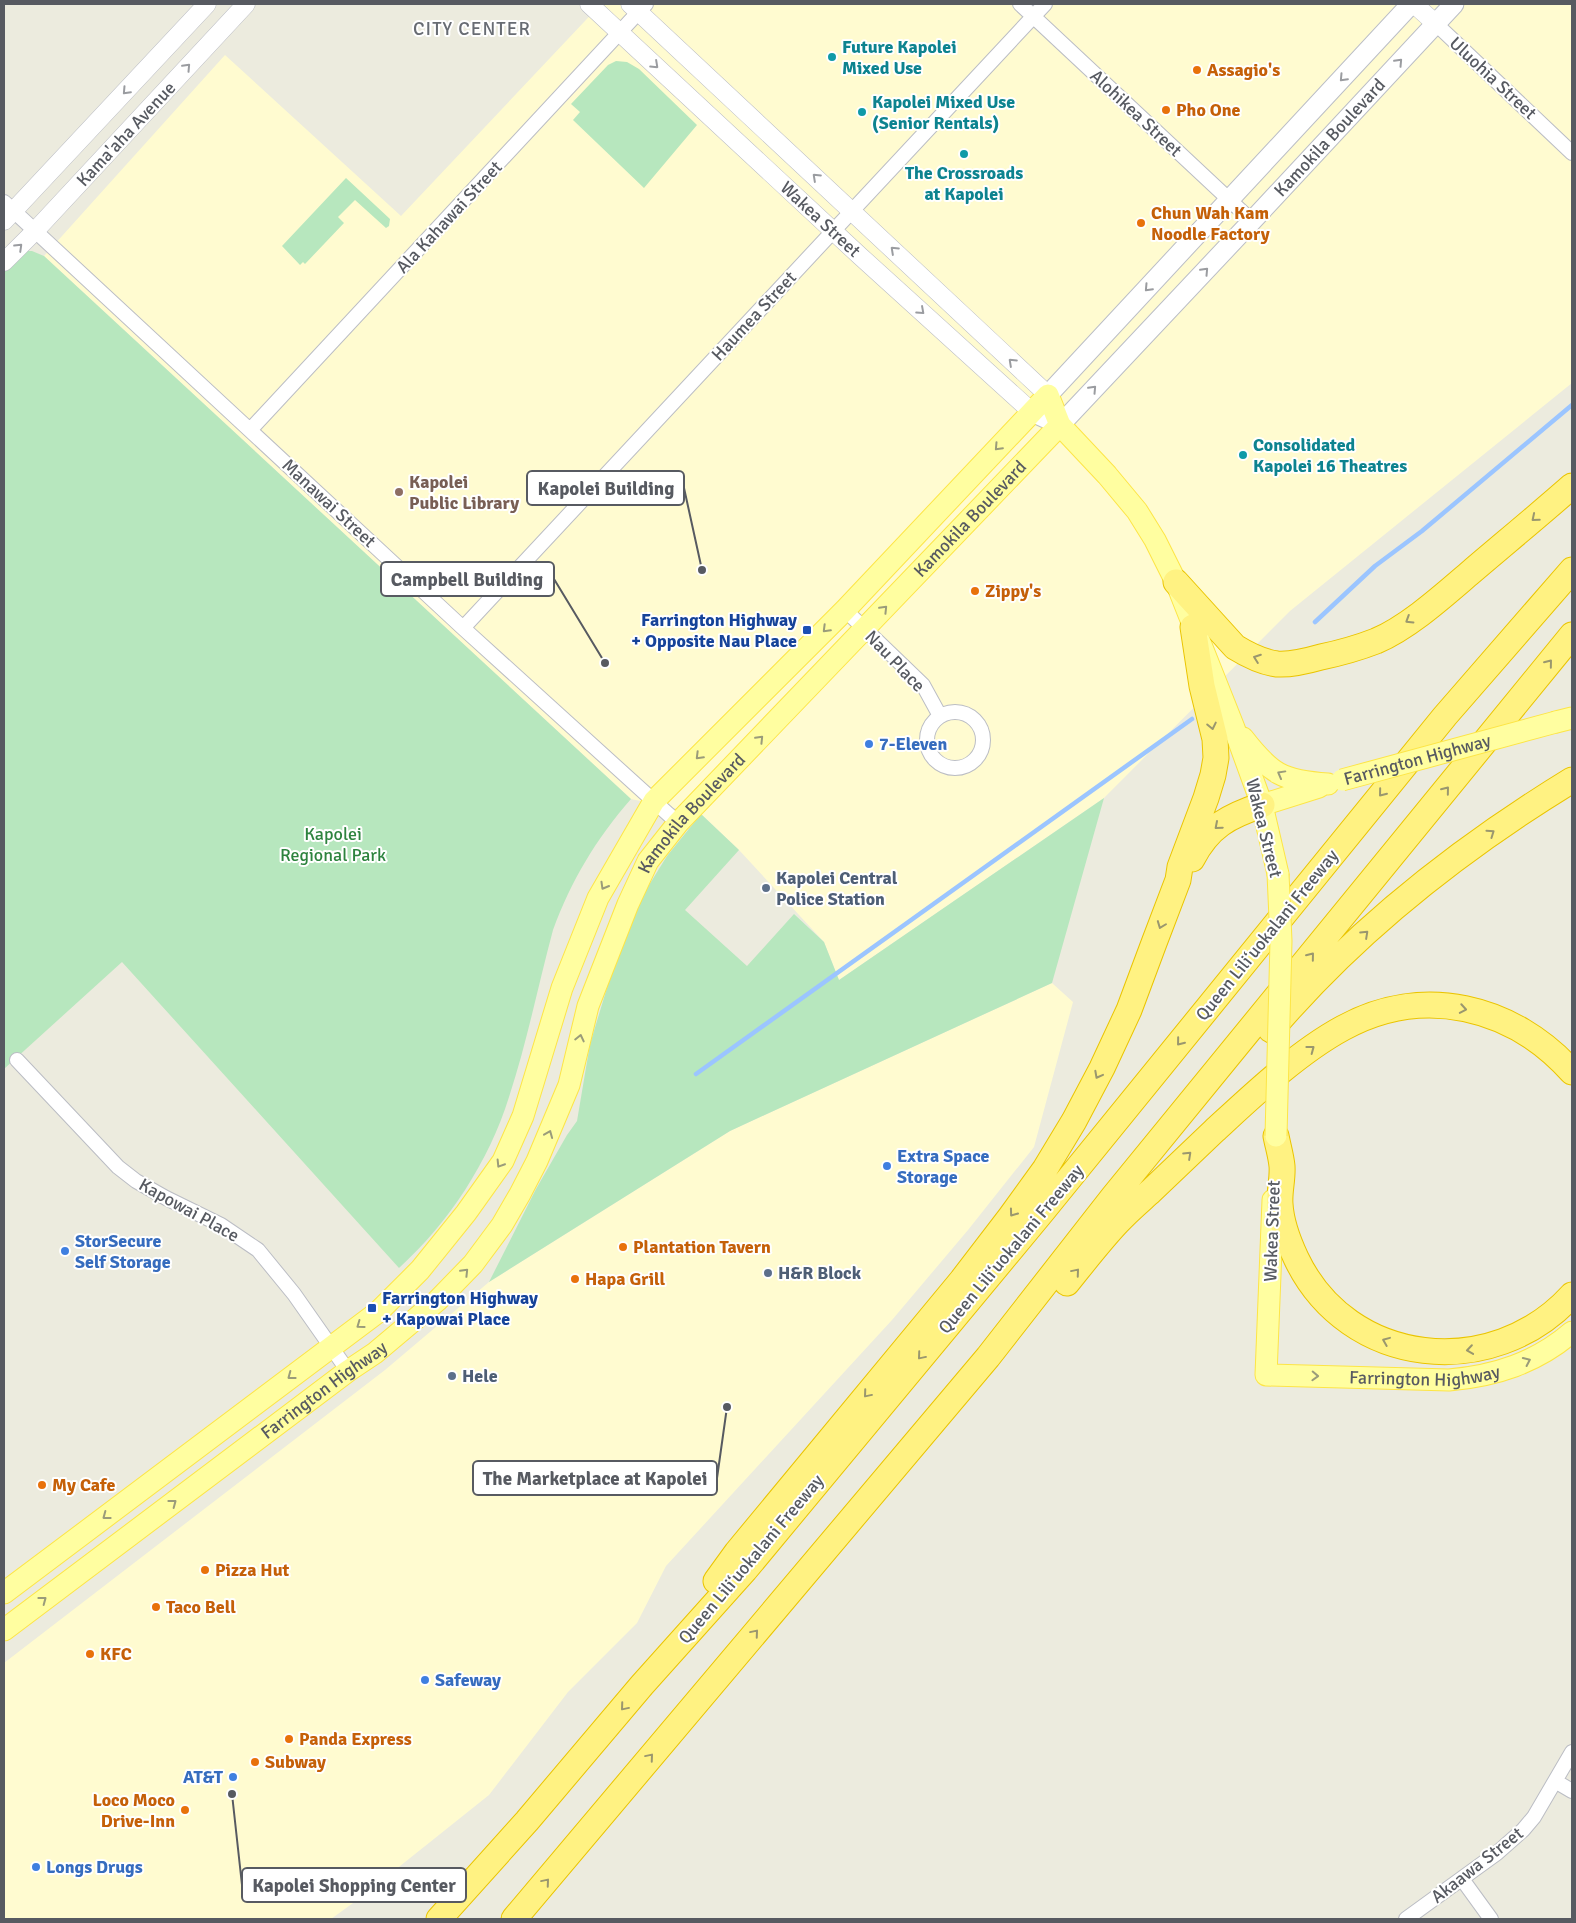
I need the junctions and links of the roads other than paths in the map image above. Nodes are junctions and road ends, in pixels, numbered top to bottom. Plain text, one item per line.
1 (207, 4) edge
2 (246, 4) edge
3 (589, 4) edge
4 (1020, 4) edge
5 (1045, 4) edge
6 (1413, 4) edge
7 (1454, 4) edge
8 (638, 6) edge
9 (1034, 16) junction
10 (1435, 23) junction
11 (619, 32) junction
12 (1572, 153) edge
13 (1229, 201) junction
14 (7, 211) edge
15 (852, 211) junction
16 (1252, 221) junction
17 (35, 231) junction
18 (833, 231) junction
19 (4, 262) edge
20 (1048, 395) junction
21 (1032, 412) junction
22 (1060, 425) junction
23 (251, 429) junction
24 (1572, 486) edge
25 (1572, 551) edge
26 (1572, 570) edge
27 (1176, 582) junction
28 (845, 610) junction
29 (1193, 627) junction
30 (463, 628) junction
31 (865, 628) junction
32 (1572, 635) edge
33 (940, 716) junction
34 (1445, 716) junction
35 (1564, 720) edge
36 (1234, 728) junction
37 (1572, 780) edge
38 (1335, 782) junction
39 (654, 801) junction
40 (1262, 805) junction
41 (678, 823) junction
42 (1178, 880) junction
43 (17, 1060) dead end
44 (536, 1070) joint
45 (1572, 1072) edge
46 (569, 1085) joint
47 (1276, 1136) junction
48 (1113, 1197) junction
49 (1572, 1295) edge
50 (1572, 1332) edge
51 (330, 1346) junction
52 (348, 1371) junction
53 (1266, 1375) joint
54 (4, 1593) edge
55 (787, 1595) junction
56 (4, 1630) edge
57 (642, 1685) junction
58 (1572, 1752) edge
59 (1555, 1781) junction
60 (1572, 1790) edge
61 (1462, 1879) junction
62 (439, 1919) edge
63 (514, 1919) edge
64 (1406, 1919) edge
65 (1491, 1919) edge

1 -> 14 street, Kama'aha Avenue
17 -> 2 street, Kama'aha Avenue
3 - 11 street, Wakea Street
4 - 9 street, Alohikea Street
5 - 9 street, Haumea Street
6 - 10 street, Uluohia Street
6 -> 13 main road, Kamokila Boulevard
7 - 10 main road, Kamokila Boulevard
8 - 11 street, Ala Kahawai Street
15 -> 8 street, Wakea Street
9 - 13 street, Alohikea Street
9 - 15 street, Haumea Street
10 - 12 street, Uluohia Street
16 -> 10 main road, Kamokila Boulevard
11 -> 18 street, Wakea Street
11 - 23 street, Ala Kahawai Street
13 - 16 street, Alohikea Street
13 -> 20 main road, Kamokila Boulevard
14 - 17 street, Manawai Street
15 - 18 street, Haumea Street
20 -> 15 street, Wakea Street
22 -> 16 main road, Kamokila Boulevard
19 -> 17 street, Kama'aha Avenue
17 - 23 street, Manawai Street
18 -> 21 street, Wakea Street
18 - 30 street, Haumea Street
20 - 21 main road, Kamokila Boulevard
20 - 22 main road, Wakea Street
21 - 22 main road, Wakea Street
21 -> 28 main road, Kamokila Boulevard
22 - 27 main road, Wakea Street
31 -> 22 main road, Kamokila Boulevard
23 - 30 street, Manawai Street
24 -> 27 highway
25 - 34 highway
26 - 34 highway, Queen Liliʻuokalani Freeway
27 - 29 main road, Wakea Street
28 - 31 street, Nau Place
28 -> 39 main road, Kamokila Boulevard
29 - 36 main road, Wakea Street
29 -> 42 highway
30 - 39 street, Manawai Street
31 - 33 street, Nau Place
41 -> 31 main road, Kamokila Boulevard
48 -> 32 highway
33 - 33 street
34 -> 57 highway, Queen Liliʻuokalani Freeway
35 - 38 main road, Farrington Highway, bridge
38 -> 36 main road
36 - 40 main road, Wakea Street
48 -> 37 highway
38 - 40 main road, Farrington Highway
39 - 41 street, Manawai Street
39 -> 44 main road, Kamokila Boulevard
40 -> 42 highway
40 - 47 main road, Wakea Street, bridge
46 -> 41 main road, Kamokila Boulevard
42 -> 57 highway
43 - 51 street, Kapowai Place
44 -> 51 main road, Farrington Highway
55 -> 45 highway
52 -> 46 main road, Farrington Highway
49 -> 47 highway
47 - 53 main road, Wakea Street
48 - 55 highway
53 -> 50 main road, Farrington Highway
51 - 52 street, Kapowai Place
51 -> 54 main road, Farrington Highway
56 -> 52 main road, Farrington Highway
63 -> 55 highway
57 -> 62 highway, Queen Liliʻuokalani Freeway
58 - 59 street, Akaawa Street
59 - 60 street
59 - 61 street, Akaawa Street
61 - 64 street, Akaawa Street
61 - 65 street

